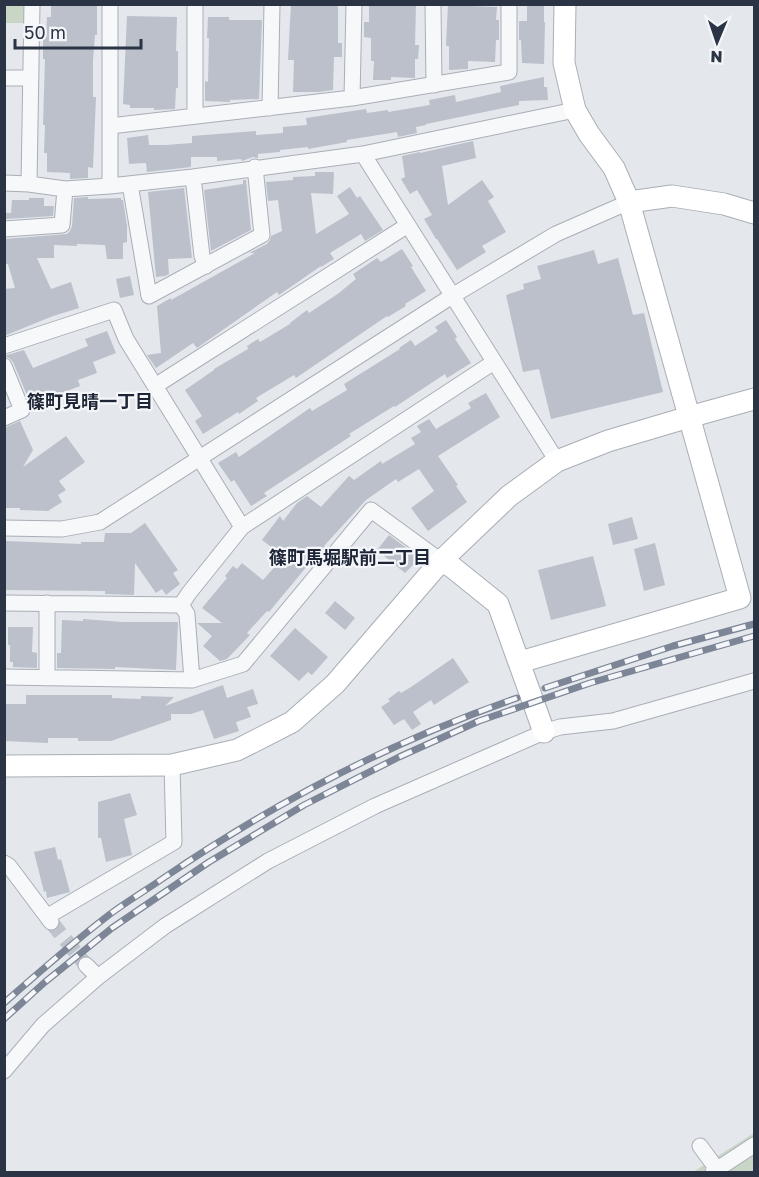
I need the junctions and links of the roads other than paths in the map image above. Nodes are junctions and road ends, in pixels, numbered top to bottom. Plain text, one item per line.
1 (32, 4) edge
2 (110, 4) edge
3 (195, 4) edge
4 (272, 4) edge
5 (354, 4) edge
6 (433, 4) edge
7 (509, 4) edge
8 (565, 4) edge
9 (4, 78) edge
10 (31, 78) junction
11 (434, 85) junction
12 (352, 98) junction
13 (270, 108) junction
14 (575, 110) junction
15 (195, 116) junction
16 (110, 126) junction
17 (363, 154) junction
18 (255, 167) junction
19 (194, 177) junction
20 (4, 183) edge
21 (29, 184) junction
22 (130, 184) junction
23 (110, 186) junction
24 (65, 189) junction
25 (629, 202) junction
26 (754, 213) edge
27 (408, 225) junction
28 (4, 229) edge
29 (206, 266) junction
30 (452, 296) junction
31 (4, 346) edge
32 (494, 362) junction
33 (4, 366) edge
34 (155, 387) junction
35 (754, 399) edge
36 (689, 417) junction
37 (4, 418) edge
38 (200, 459) junction
39 (557, 461) junction
40 (242, 527) junction
41 (4, 528) edge
42 (441, 561) junction
43 (747, 596) edge
44 (4, 603) edge
45 (47, 603) junction
46 (181, 605) junction
47 (520, 662) junction
48 (4, 677) edge
49 (47, 678) junction
50 (192, 680) junction
51 (754, 681) edge
52 (544, 732) junction
53 (172, 765) junction
54 (4, 766) edge
55 (4, 862) edge
56 (86, 965) tunnel mouth
57 (98, 977) junction
58 (4, 1071) edge
59 (754, 1145) edge
60 (700, 1146) dead end
61 (716, 1172) edge

1 - 10 street
2 - 16 street
3 - 15 street
4 - 13 street
5 - 12 street
6 - 11 street
7 - 11 street
8 - 14 street
9 - 10 street
10 - 21 street
11 - 12 street
12 - 13 street
13 - 15 street
14 - 17 street
14 - 25 street
15 - 16 street
16 - 23 street
17 - 18 street
17 - 27 street
18 - 19 street
18 - 29 street
19 - 22 street
19 - 29 street
20 - 21 street
21 - 24 street
22 - 23 street
22 - 29 street
23 - 24 street
24 - 28 street
25 - 26 street
25 - 30 street
25 - 36 street
27 - 30 street
27 - 34 street
30 - 32 street
30 - 38 street
31 - 34 street
32 - 39 street
32 - 40 street
33 - 37 street
34 - 38 street
35 - 36 street
36 - 39 street
36 - 43 street
38 - 40 street
38 - 41 street
39 - 42 street
40 - 46 street
42 - 47 street
42 - 50 street
42 - 53 street
43 - 47 street
44 - 45 street
45 - 46 street
45 - 49 street
46 - 50 street
47 - 52 street
48 - 49 street
49 - 50 street
51 - 52 street
52 - 57 street
53 - 54 street
53 - 55 street
56 - 57 street
57 - 58 street
59 - 61 street
60 - 61 street

